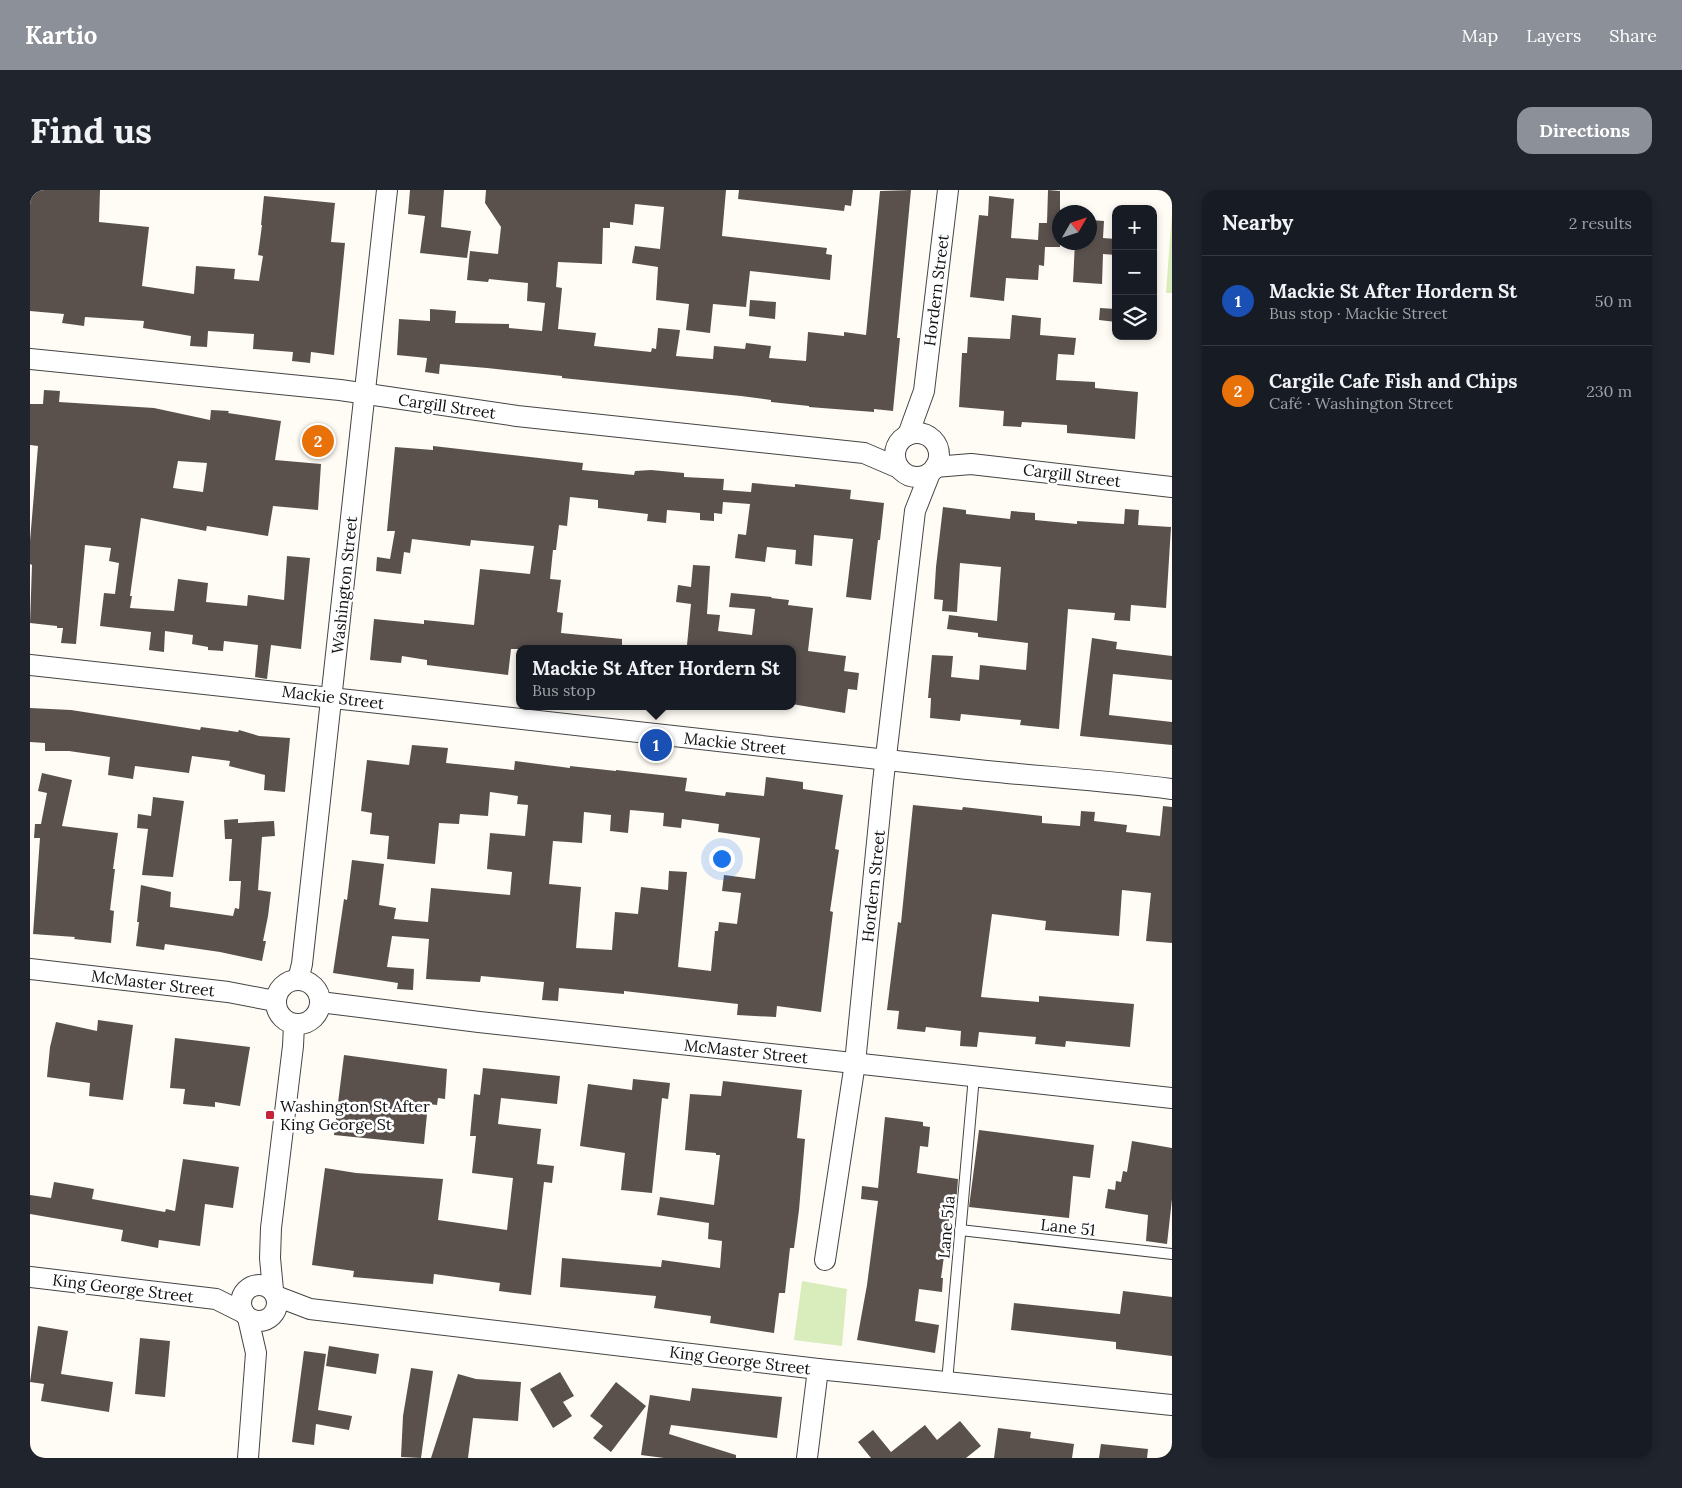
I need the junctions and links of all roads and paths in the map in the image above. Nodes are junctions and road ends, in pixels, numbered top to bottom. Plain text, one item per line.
1 (387, 190) edge
2 (948, 190) edge
3 (30, 359) edge
4 (924, 391) junction
5 (364, 394) junction
6 (903, 439) junction
7 (934, 442) junction
8 (864, 453) junction
9 (971, 464) junction
10 (933, 470) junction
11 (904, 472) junction
12 (1172, 487) edge
13 (915, 511) junction
14 (30, 665) edge
15 (332, 697) junction
16 (886, 760) junction
17 (1172, 788) edge
18 (30, 969) edge
19 (298, 980) junction
20 (275, 1001) junction
21 (320, 1002) junction
22 (294, 1025) junction
23 (855, 1062) junction
24 (974, 1076) junction
25 (1172, 1098) edge
26 (960, 1230) junction
27 (1172, 1254) edge
28 (270, 1258) junction
29 (825, 1260) dead end
30 (30, 1277) edge
31 (248, 1289) junction
32 (274, 1293) junction
33 (216, 1299) junction
34 (310, 1309) junction
35 (257, 1317) junction
36 (818, 1369) junction
37 (947, 1382) junction
38 (1172, 1405) edge
39 (248, 1458) edge
40 (807, 1458) edge

1 - 5 street, Washington Street
2 - 4 street, Hordern Street
3 - 5 street, Cargill Street
4 - 6 street, Hordern Street
4 - 7 street, Hordern Street
5 - 8 street, Cargill Street
5 - 15 street, Washington Street
6 - 7 street
6 - 8 street, Cargill Street
6 - 11 street
7 - 9 street, Cargill Street
7 - 10 street
8 - 11 street, Cargill Street
9 - 10 street, Cargill Street
9 - 12 street, Cargill Street
10 - 11 street
10 - 13 street, Hordern Street
11 - 13 street, Hordern Street
13 - 16 street, Hordern Street
14 - 15 street, Mackie Street
15 - 16 street, Mackie Street
15 - 19 street, Washington Street
16 - 17 street, Mackie Street
16 - 23 street, Hordern Street
18 - 20 street, McMaster Street
19 - 20 street
19 - 21 street
20 - 22 street
21 - 22 street
21 - 23 street, McMaster Street
22 - 28 street
23 - 24 street, McMaster Street
23 - 29 street, Hordern Street
24 - 25 street, McMaster Street
24 - 26 lane, Lane 51a
26 - 27 lane, Lane 51
26 - 37 lane, Lane 51a
28 - 31 street
28 - 32 street
30 - 33 street, King George Street
31 - 32 street
31 - 33 street, King George Street
31 - 35 street
32 - 34 street, King George Street
32 - 35 street
33 - 35 street, King George Street
34 - 35 street, King George Street
34 - 36 street, King George Street
35 - 39 street
36 - 37 street, King George Street
36 - 40 street
37 - 38 street, King George Street

